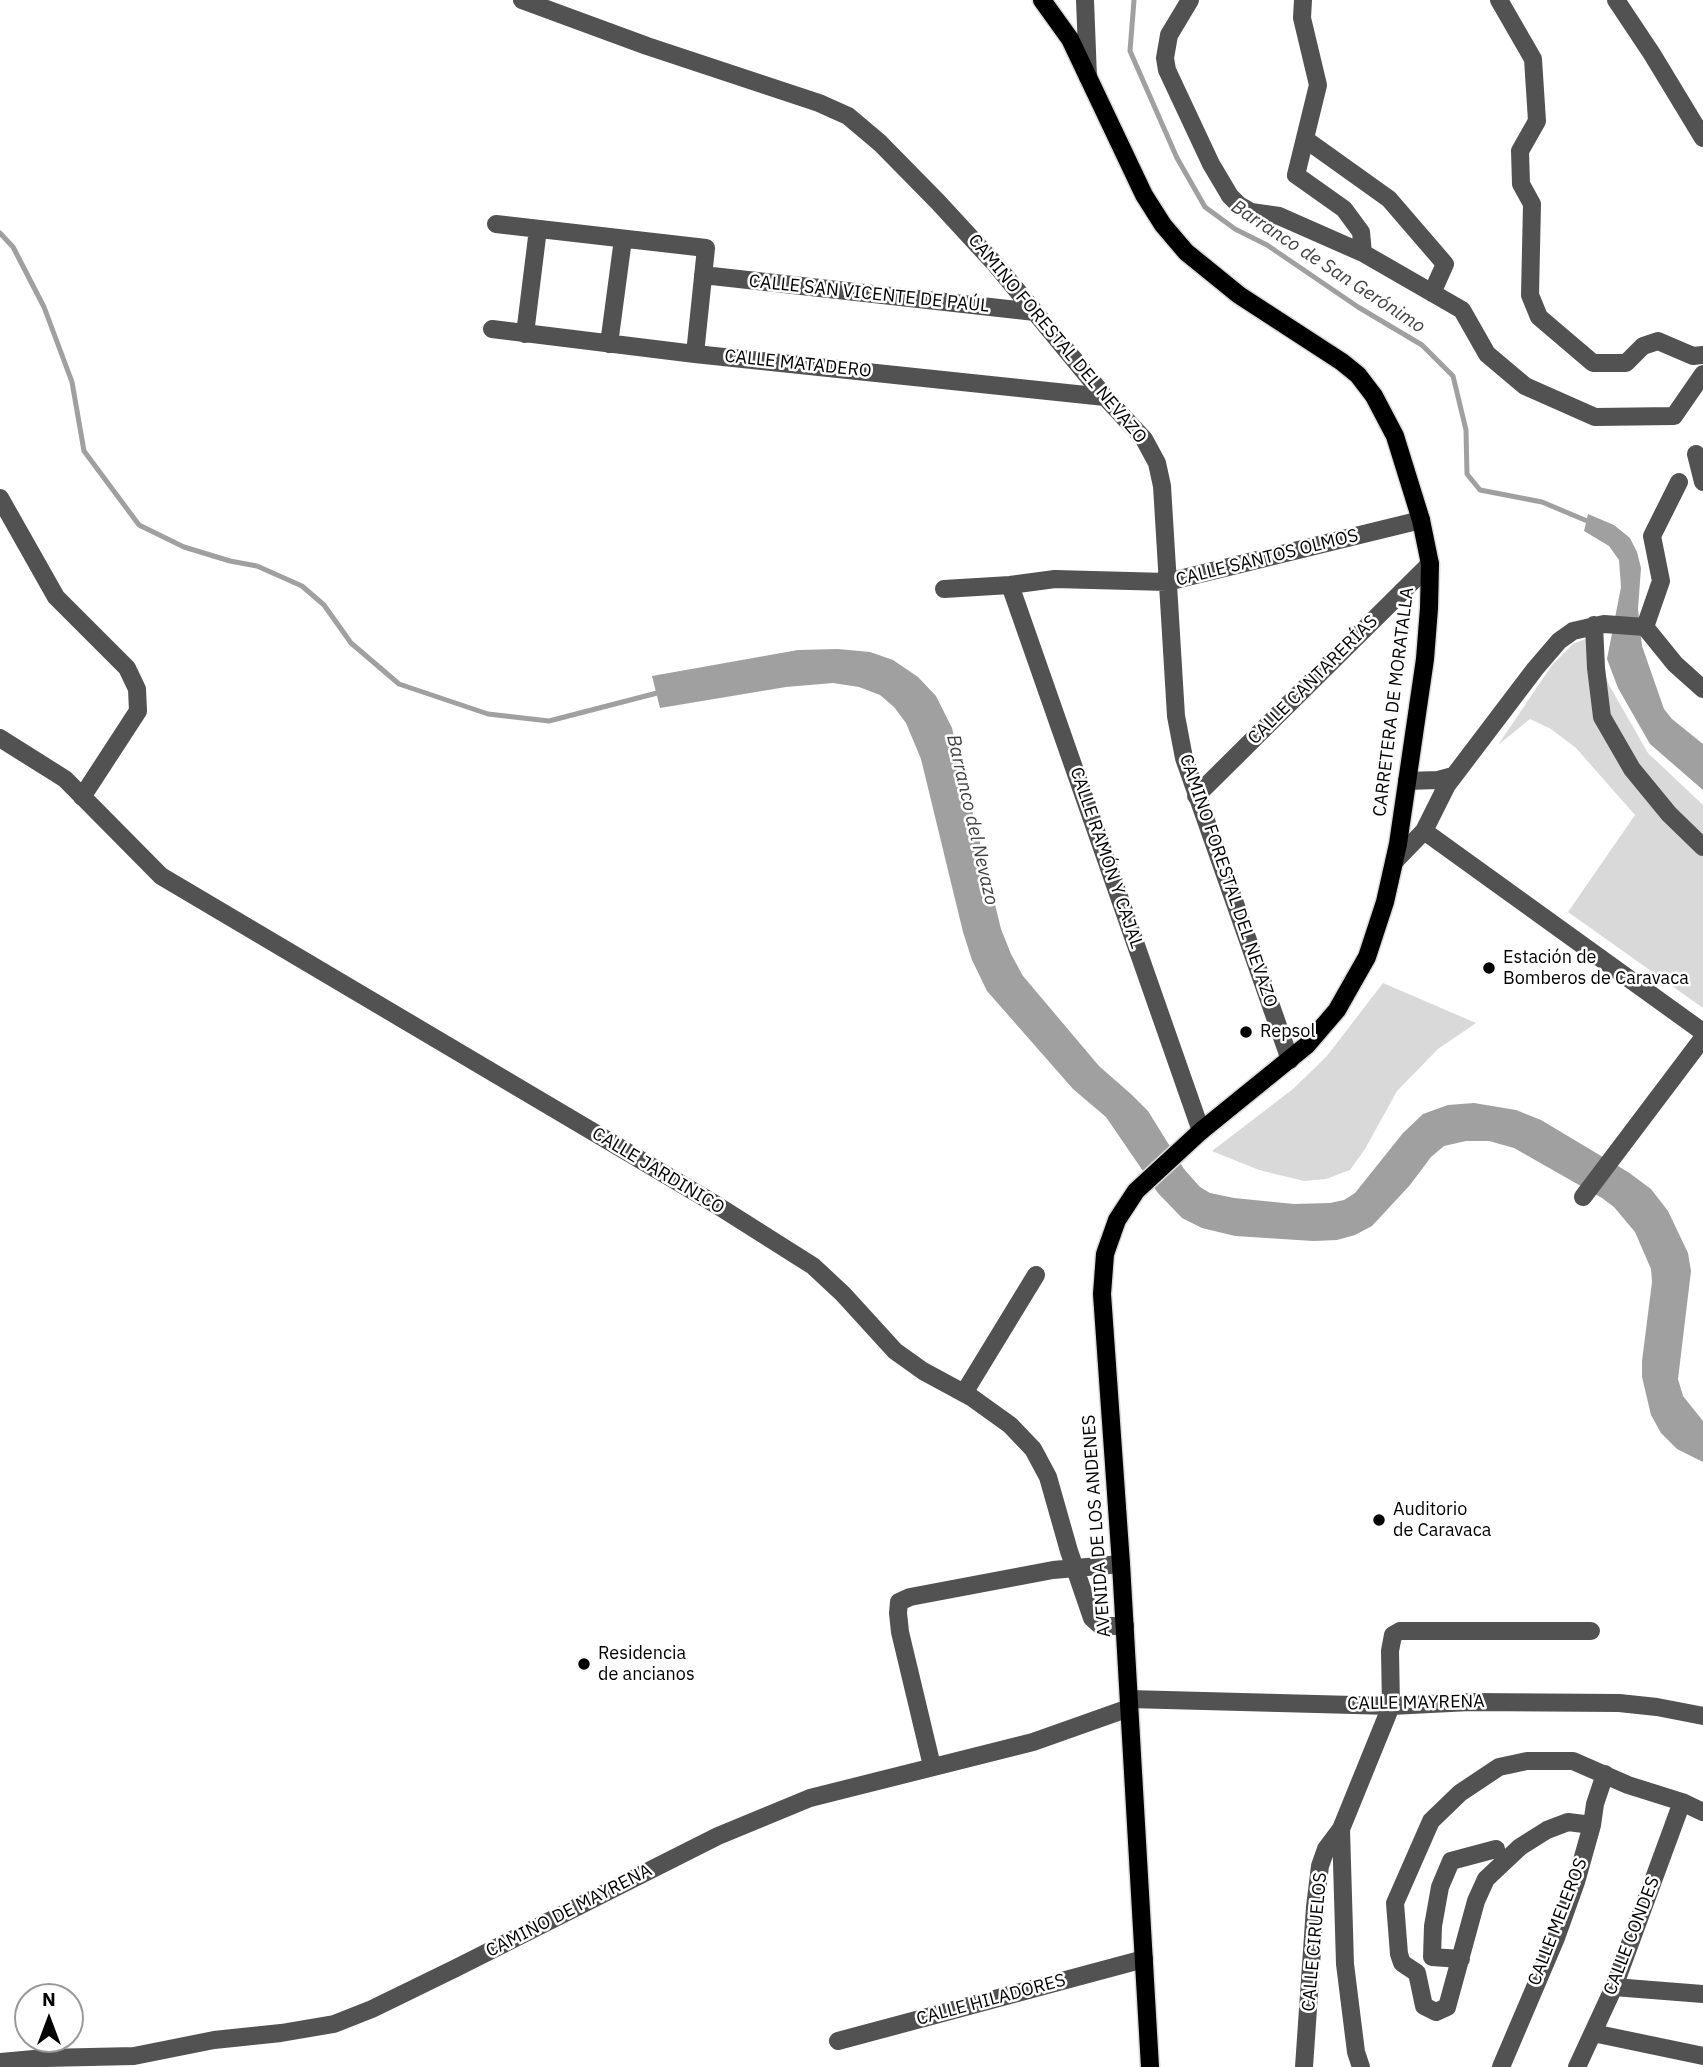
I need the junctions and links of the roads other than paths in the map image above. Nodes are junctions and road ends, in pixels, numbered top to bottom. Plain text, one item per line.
1 (522, 0) edge
2 (1042, 0) edge
3 (1085, 0) edge
4 (1190, 0) edge
5 (1303, 0) edge
6 (1499, 0) edge
7 (1616, 0) edge
8 (1088, 77) junction
9 (1703, 138) edge
10 (1305, 139) junction
11 (496, 224) dead end
12 (538, 229) junction
13 (622, 239) junction
14 (1363, 253) junction
15 (703, 275) junction
16 (1432, 293) junction
17 (1035, 312) junction
18 (492, 329) dead end
19 (525, 334) junction
20 (610, 344) junction
21 (695, 354) junction
22 (1703, 355) edge
23 (1703, 374) edge
24 (1105, 397) junction
25 (1696, 454) dead end
26 (1679, 482) dead end
27 (1703, 482) edge
28 (0, 498) edge
29 (1421, 520) junction
30 (1430, 564) junction
31 (1167, 582) junction
32 (1010, 585) junction
33 (944, 589) dead end
34 (1594, 625) junction
35 (1642, 626) junction
36 (1703, 689) edge
37 (0, 738) edge
38 (1453, 776) junction
39 (1413, 781) junction
40 (1196, 796) junction
41 (82, 797) junction
42 (1436, 806) junction
43 (1402, 815) junction
44 (1424, 831) junction
45 (1703, 847) edge
46 (1395, 861) junction
47 (1703, 1032) edge
48 (1703, 1038) edge
49 (1290, 1060) junction
50 (1195, 1137) junction
51 (1584, 1197) dead end
52 (1035, 1275) dead end
53 (964, 1393) junction
54 (1122, 1564) junction
55 (1074, 1568) junction
56 (1125, 1626) junction
57 (1591, 1631) dead end
58 (1129, 1703) junction
59 (1391, 1706) junction
60 (1703, 1716) edge
61 (932, 1766) junction
62 (1605, 1774) junction
63 (1682, 1802) junction
64 (1703, 1812) edge
65 (1592, 1825) junction
66 (1496, 1849) dead end
67 (1332, 1857) junction
68 (1144, 1959) junction
69 (1461, 1959) junction
70 (1614, 1987) junction
71 (1703, 1994) edge
72 (1593, 2033) junction
73 (838, 2041) dead end
74 (1703, 2056) edge
75 (0, 2062) edge
76 (1150, 2067) edge
77 (1304, 2067) edge
78 (1361, 2067) edge
79 (1501, 2067) edge
80 (1577, 2067) edge

1 - 17 street, CAMINO FORESTAL DEL NEVAZO
2 - 8 main road, CARRETERA DE MORATALLA
3 - 8 street
4 - 14 street
5 - 10 street
6 - 22 street
7 - 9 street
8 - 29 main road, CARRETERA DE MORATALLA
10 - 14 street
10 - 16 street
11 - 12 street
12 - 13 street
12 - 19 street
13 - 15 street
13 - 20 street
14 - 16 street
15 - 17 street, CALLE SAN VICENTE DE PAÚL
15 - 21 street
16 - 23 street
17 - 24 street, CAMINO FORESTAL DEL NEVAZO
18 - 19 street, CALLE MATADERO
19 - 20 street, CALLE MATADERO
20 - 21 street, CALLE MATADERO
21 - 24 street, CALLE MATADERO
24 - 31 street, CAMINO FORESTAL DEL NEVAZO
25 - 27 street
26 - 35 street
28 - 41 street
29 - 30 main road, CARRETERA DE MORATALLA
29 - 31 street, CALLE SANTOS OLMOS
30 - 39 main road, CARRETERA DE MORATALLA
30 - 40 street, CALLE CANTARERÍAS
31 - 32 street, CALLE SANTOS OLMOS
31 - 40 street, CAMINO FORESTAL DEL NEVAZO
32 - 33 street, CALLE SANTOS OLMOS
32 - 50 street, CALLE RAMÓN Y CAJAL
34 - 35 street
34 - 38 street
34 - 45 street
35 - 36 street
37 - 41 street, CALLE JARDINICO
38 - 39 street
38 - 42 street
39 - 42 street
39 - 43 main road, CARRETERA DE MORATALLA
40 - 49 street, CAMINO FORESTAL DEL NEVAZO
41 - 53 street, CALLE JARDINICO
42 - 44 street
43 - 44 street
43 - 46 main road, CARRETERA DE MORATALLA
44 - 46 street
44 - 47 street
46 - 49 main road, CARRETERA DE MORATALLA
48 - 51 street
49 - 50 main road, AVENIDA DE LOS ANDENES
50 - 54 main road, AVENIDA DE LOS ANDENES
52 - 53 street
53 - 55 street, CALLE JARDINICO
54 - 55 street
54 - 56 main road, AVENIDA DE LOS ANDENES
55 - 56 street, CALLE JARDINICO
55 - 61 street
56 - 58 main road, AVENIDA DE LOS ANDENES
57 - 59 street
58 - 59 street, CALLE MAYRENA
58 - 61 street, CAMINO DE MAYRENA
58 - 68 main road, AVENIDA DE LOS ANDENES
59 - 60 street, CALLE MAYRENA
59 - 67 street, CALLE CIRUELOS
61 - 75 street, CAMINO DE MAYRENA
62 - 63 street
62 - 65 street, CALLE MELEROS
62 - 69 street
63 - 64 street
63 - 70 street, CALLE CONDES
65 - 69 street
65 - 79 street, CALLE MELEROS
66 - 69 street
67 - 77 street, CALLE CIRUELOS
67 - 78 street
68 - 73 street, CALLE HILADORES
68 - 76 main road, AVENIDA DE LOS ANDENES
70 - 71 street
70 - 72 street, CALLE CONDES
72 - 74 street
72 - 80 street, CALLE CONDES

